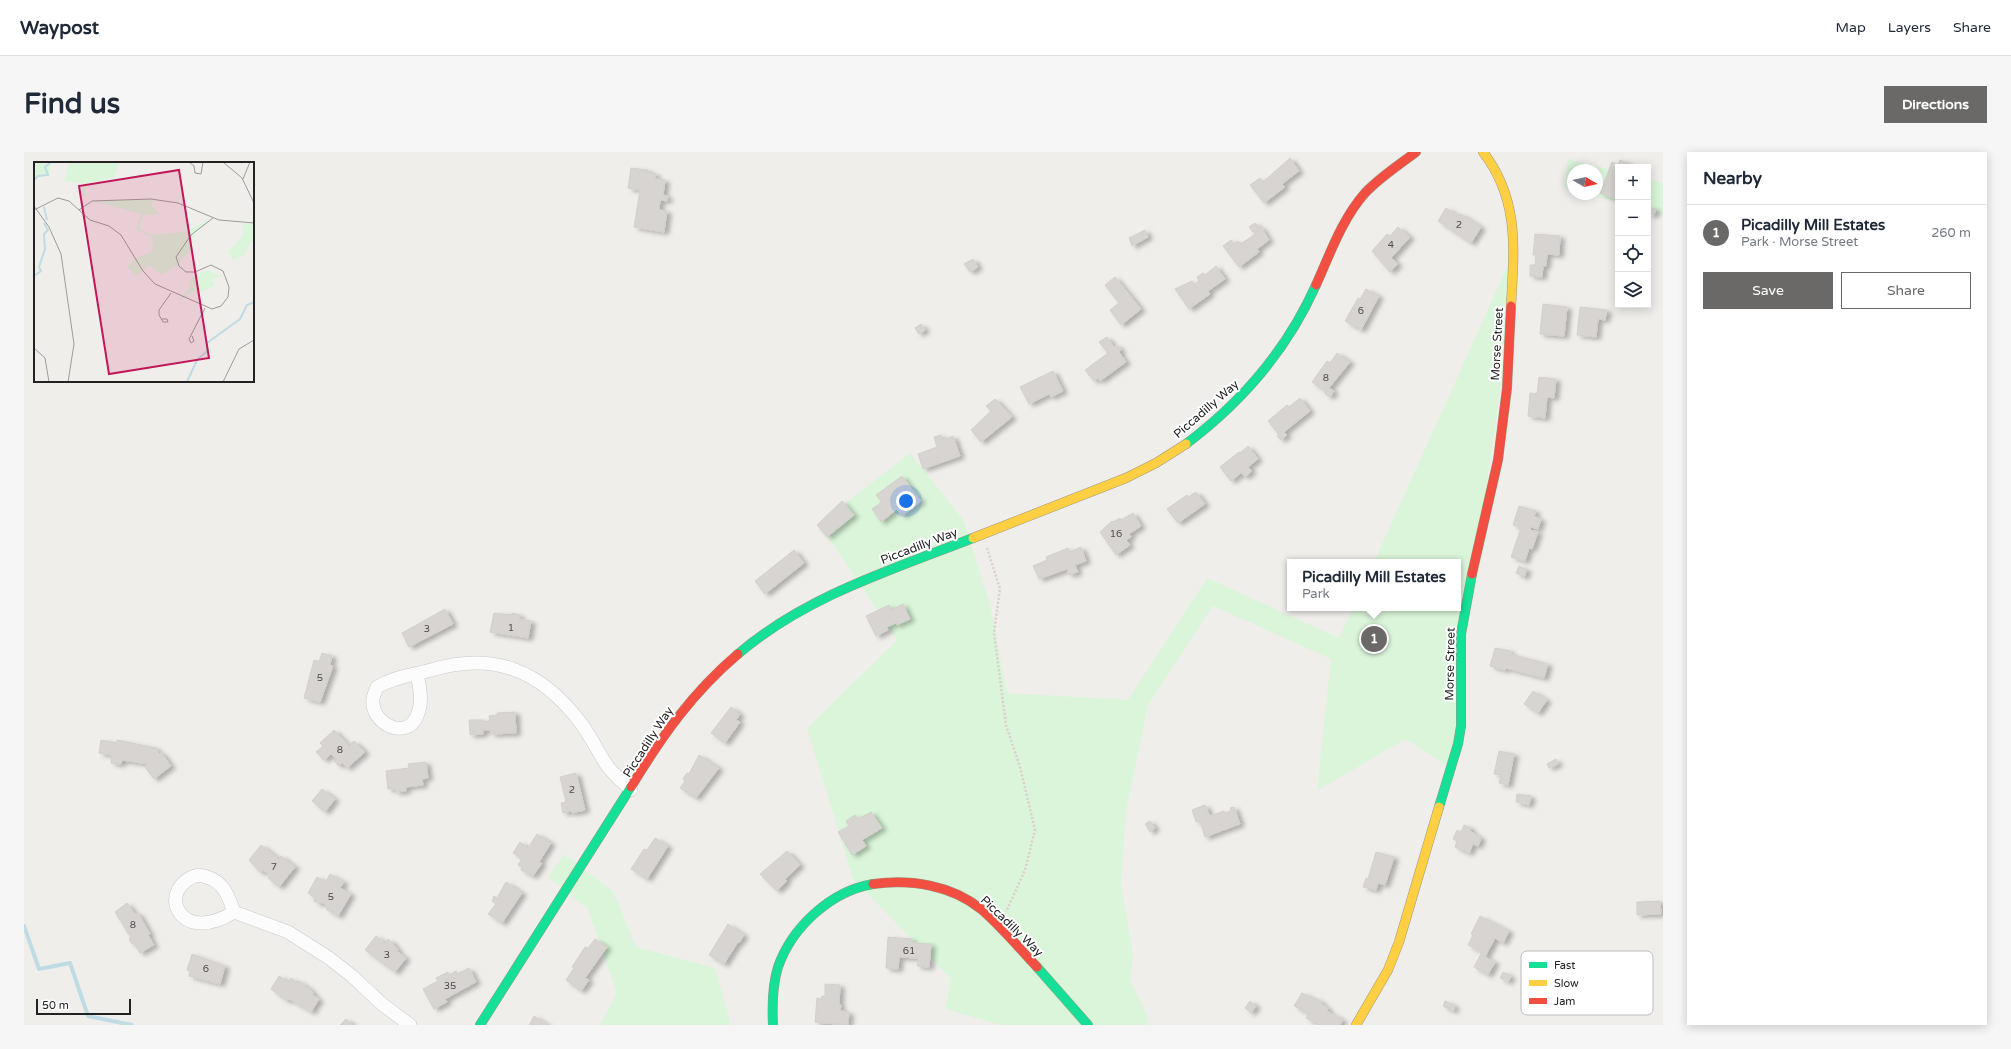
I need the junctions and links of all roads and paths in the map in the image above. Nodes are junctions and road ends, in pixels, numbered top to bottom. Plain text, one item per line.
1 (1416, 152) edge
2 (1483, 152) edge
3 (982, 534) junction
4 (417, 674) junction
5 (631, 790) junction
6 (234, 912) junction
7 (999, 927) junction
8 (410, 1025) edge
9 (480, 1025) edge
10 (773, 1025) edge
11 (1088, 1025) edge
12 (1356, 1025) edge

1 - 3 street, Piccadilly Way
2 - 12 street, Morse Street
3 - 5 street, Piccadilly Way
3 - 7 path
4 - 4 street
4 - 5 street
5 - 9 street, Piccadilly Way
6 - 6 street
6 - 8 street
7 - 10 street, Piccadilly Way
7 - 11 street, Piccadilly Way

